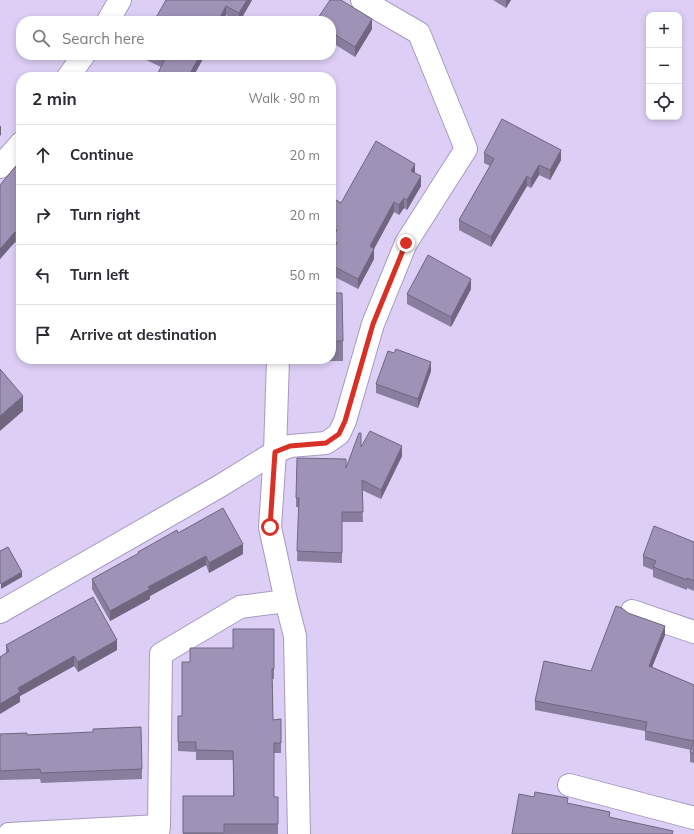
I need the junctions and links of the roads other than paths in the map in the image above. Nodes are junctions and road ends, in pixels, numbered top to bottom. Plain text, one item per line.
1 (120, 0) edge
2 (362, 0) edge
3 (111, 16) edge
4 (80, 60) edge
5 (72, 72) edge
6 (16, 149) edge
7 (0, 167) edge
8 (278, 364) edge
9 (275, 452) junction
10 (286, 600) junction
11 (632, 611) dead end
12 (0, 612) edge
13 (694, 632) edge
14 (569, 785) dead end
15 (694, 818) edge
16 (159, 830) edge
17 (9, 834) edge
18 (299, 834) edge

1 - 3 street
2 - 9 street
4 - 5 street
6 - 7 street
8 - 9 street
9 - 10 street
9 - 12 street
10 - 16 street
10 - 18 street
11 - 13 street
14 - 15 street
16 - 17 street

